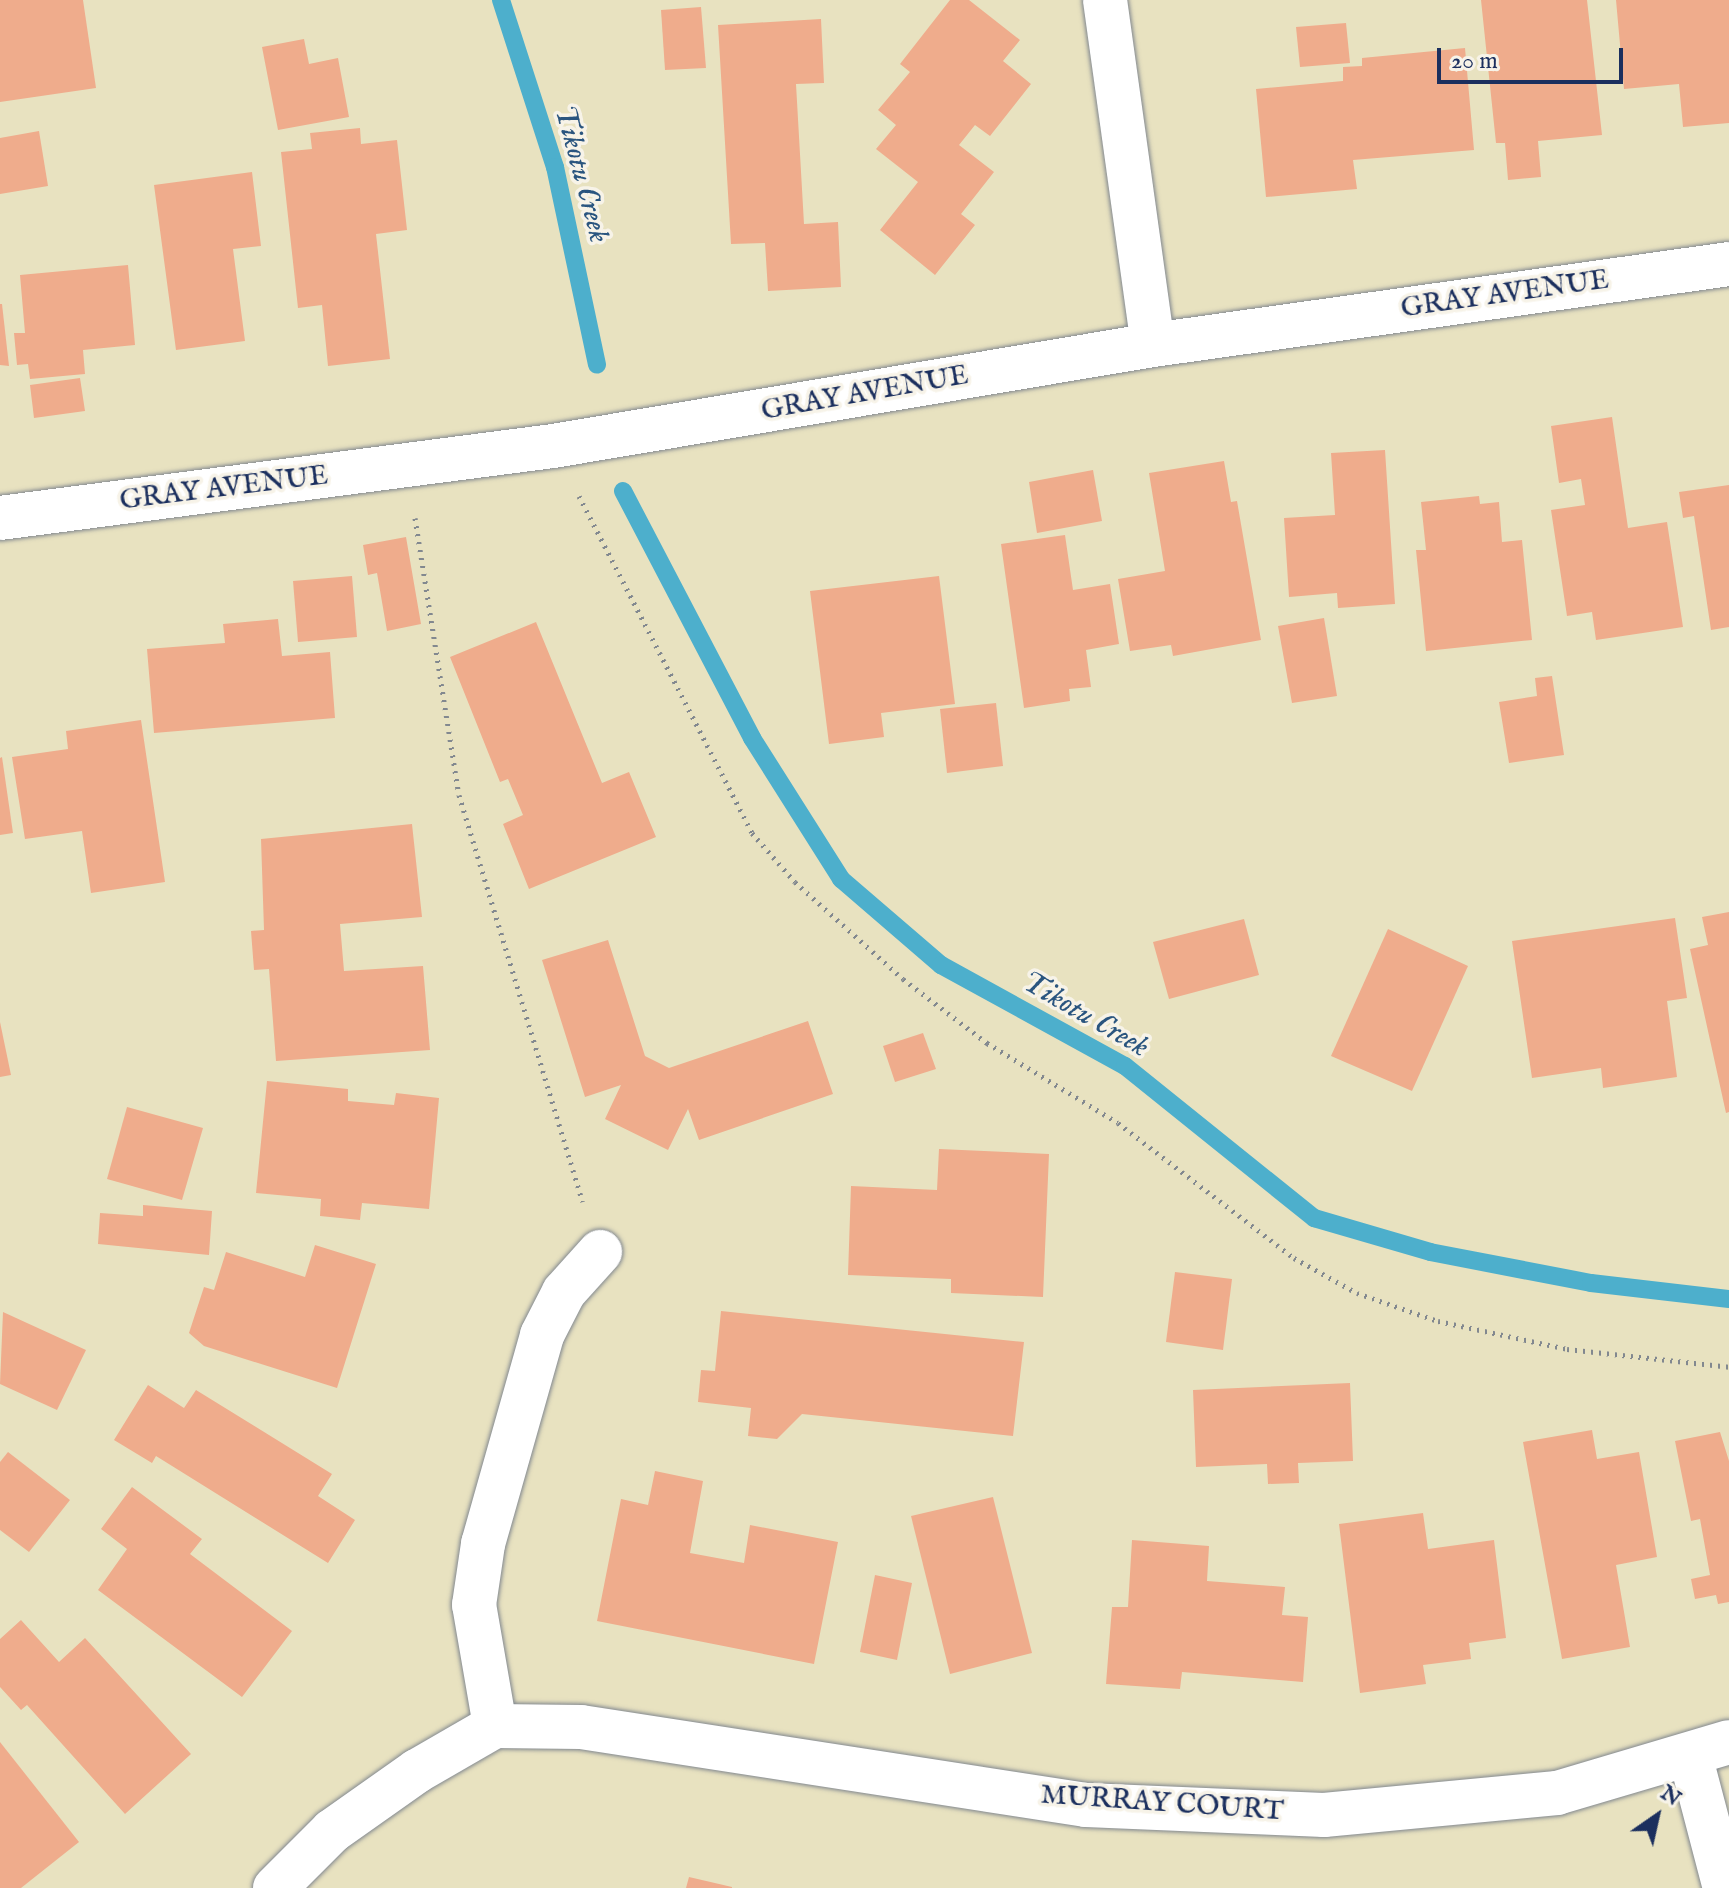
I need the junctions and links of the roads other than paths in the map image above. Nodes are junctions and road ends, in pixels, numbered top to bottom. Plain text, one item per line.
1 (1105, 0) edge
2 (1729, 264) edge
3 (1153, 345) junction
4 (0, 518) edge
5 (600, 1252) road end
6 (495, 1726) junction
7 (1710, 1748) edge
8 (275, 1888) edge
9 (1725, 1888) edge

1 - 3 street
2 - 3 street, GRAY AVENUE
3 - 4 street, GRAY AVENUE
5 - 6 street
6 - 7 street, MURRAY COURT
6 - 8 street
7 - 9 street

